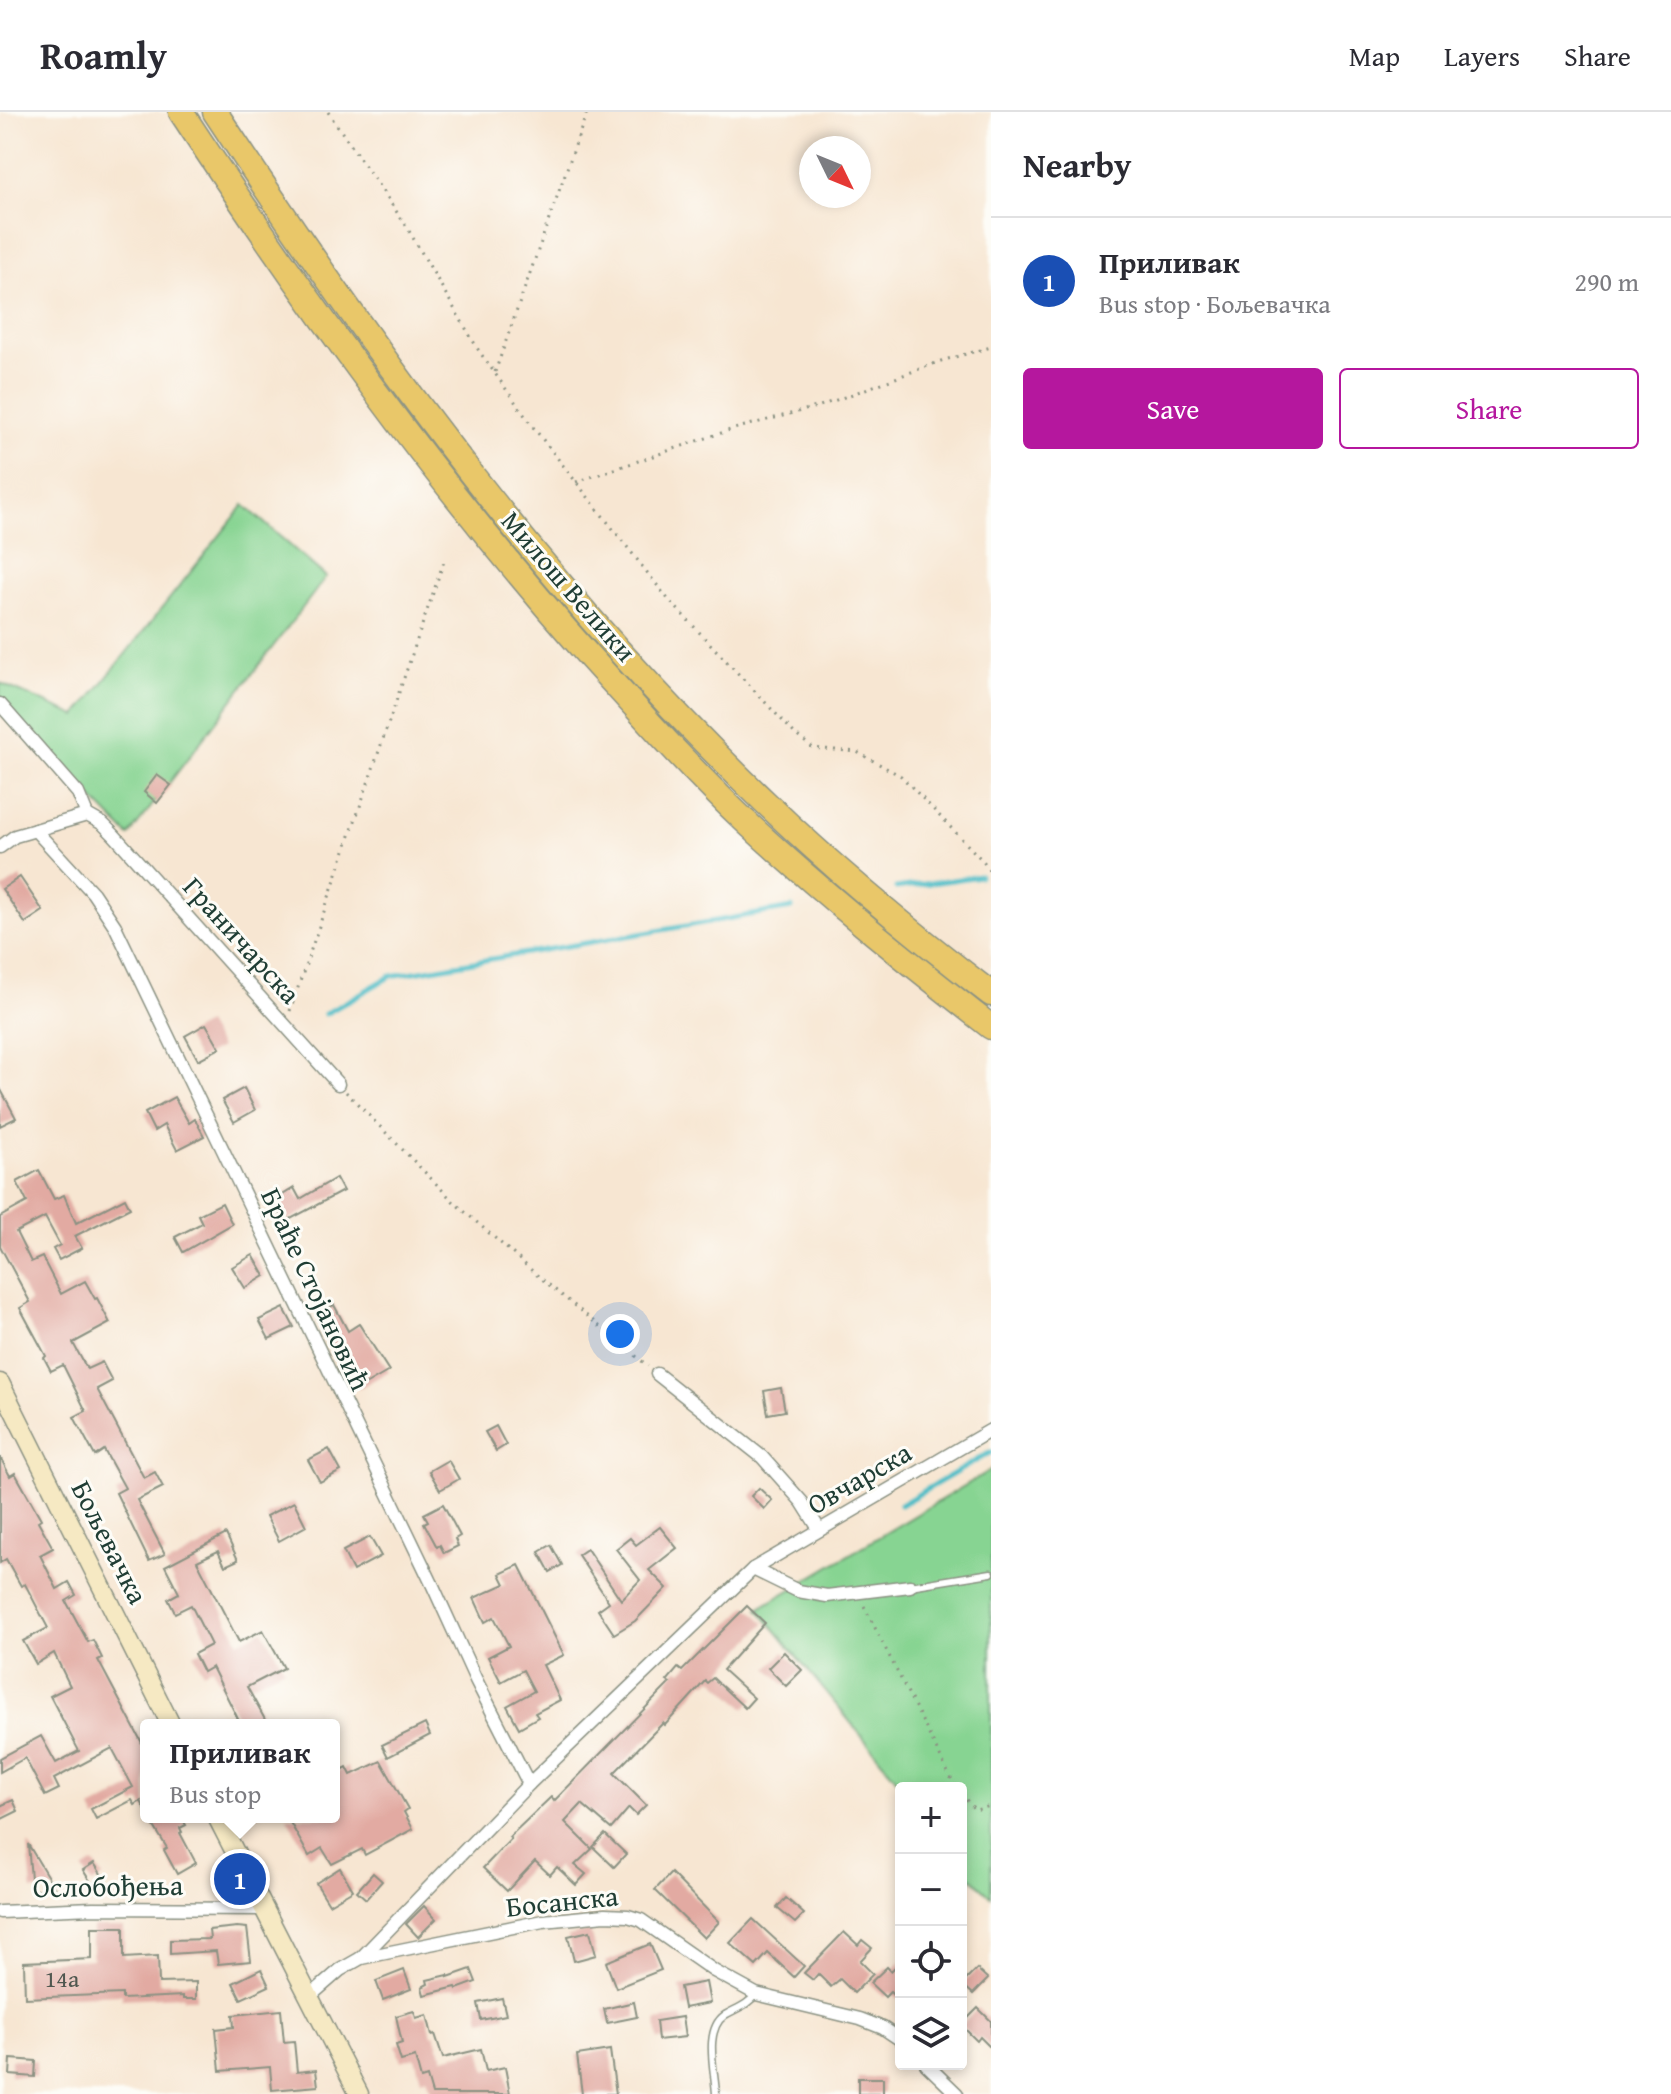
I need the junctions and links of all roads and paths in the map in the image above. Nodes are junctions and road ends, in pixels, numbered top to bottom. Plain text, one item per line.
1 (181, 112) edge
2 (215, 112) edge
3 (328, 112) edge
4 (587, 112) edge
5 (991, 347) edge
6 (495, 373) junction
7 (576, 482) junction
8 (444, 561) dead end
9 (0, 704) edge
10 (87, 815) junction
11 (35, 830) junction
12 (0, 847) edge
13 (991, 873) edge
14 (991, 994) edge
15 (285, 1025) junction
16 (991, 1027) edge
17 (338, 1084) joint
18 (657, 1374) joint
19 (0, 1383) edge
20 (991, 1430) edge
21 (819, 1529) junction
22 (753, 1569) junction
23 (991, 1573) edge
24 (910, 1586) joint
25 (858, 1593) junction
26 (168, 1719) edge
27 (953, 1782) edge
28 (529, 1784) junction
29 (967, 1801) edge
30 (991, 1806) edge
31 (220, 1823) edge
32 (264, 1909) junction
33 (0, 1912) edge
34 (361, 1958) junction
35 (756, 1994) junction
36 (309, 1997) junction
37 (895, 2036) edge
38 (932, 2070) edge
39 (359, 2094) edge
40 (716, 2094) edge
41 (957, 2094) edge

1 - 16 highway, Милош Велики
2 - 14 highway, Милош Велики
3 - 6 path
4 - 6 path
5 - 7 path
6 - 7 path
7 - 13 path
8 - 15 path
9 - 10 street, Граничарска
10 - 11 street
10 - 15 street, Граничарска
11 - 12 street
11 - 28 street, Браће Стојановић
15 - 17 street, Граничарска
17 - 18 path
18 - 21 street
19 - 26 main road, Бољевачка
20 - 21 street, Овчарска
21 - 22 street, Овчарска
22 - 25 street
22 - 28 street, Овчарска
23 - 24 lane
24 - 25 street
25 - 27 path
28 - 34 street, Овчарска
29 - 30 path
31 - 32 main road
32 - 33 street, Ослобођења
32 - 36 main road
34 - 35 street, Босанска
34 - 36 street, Босанска
35 - 37 street, Босанска
35 - 40 lane
36 - 39 main road
38 - 41 street

